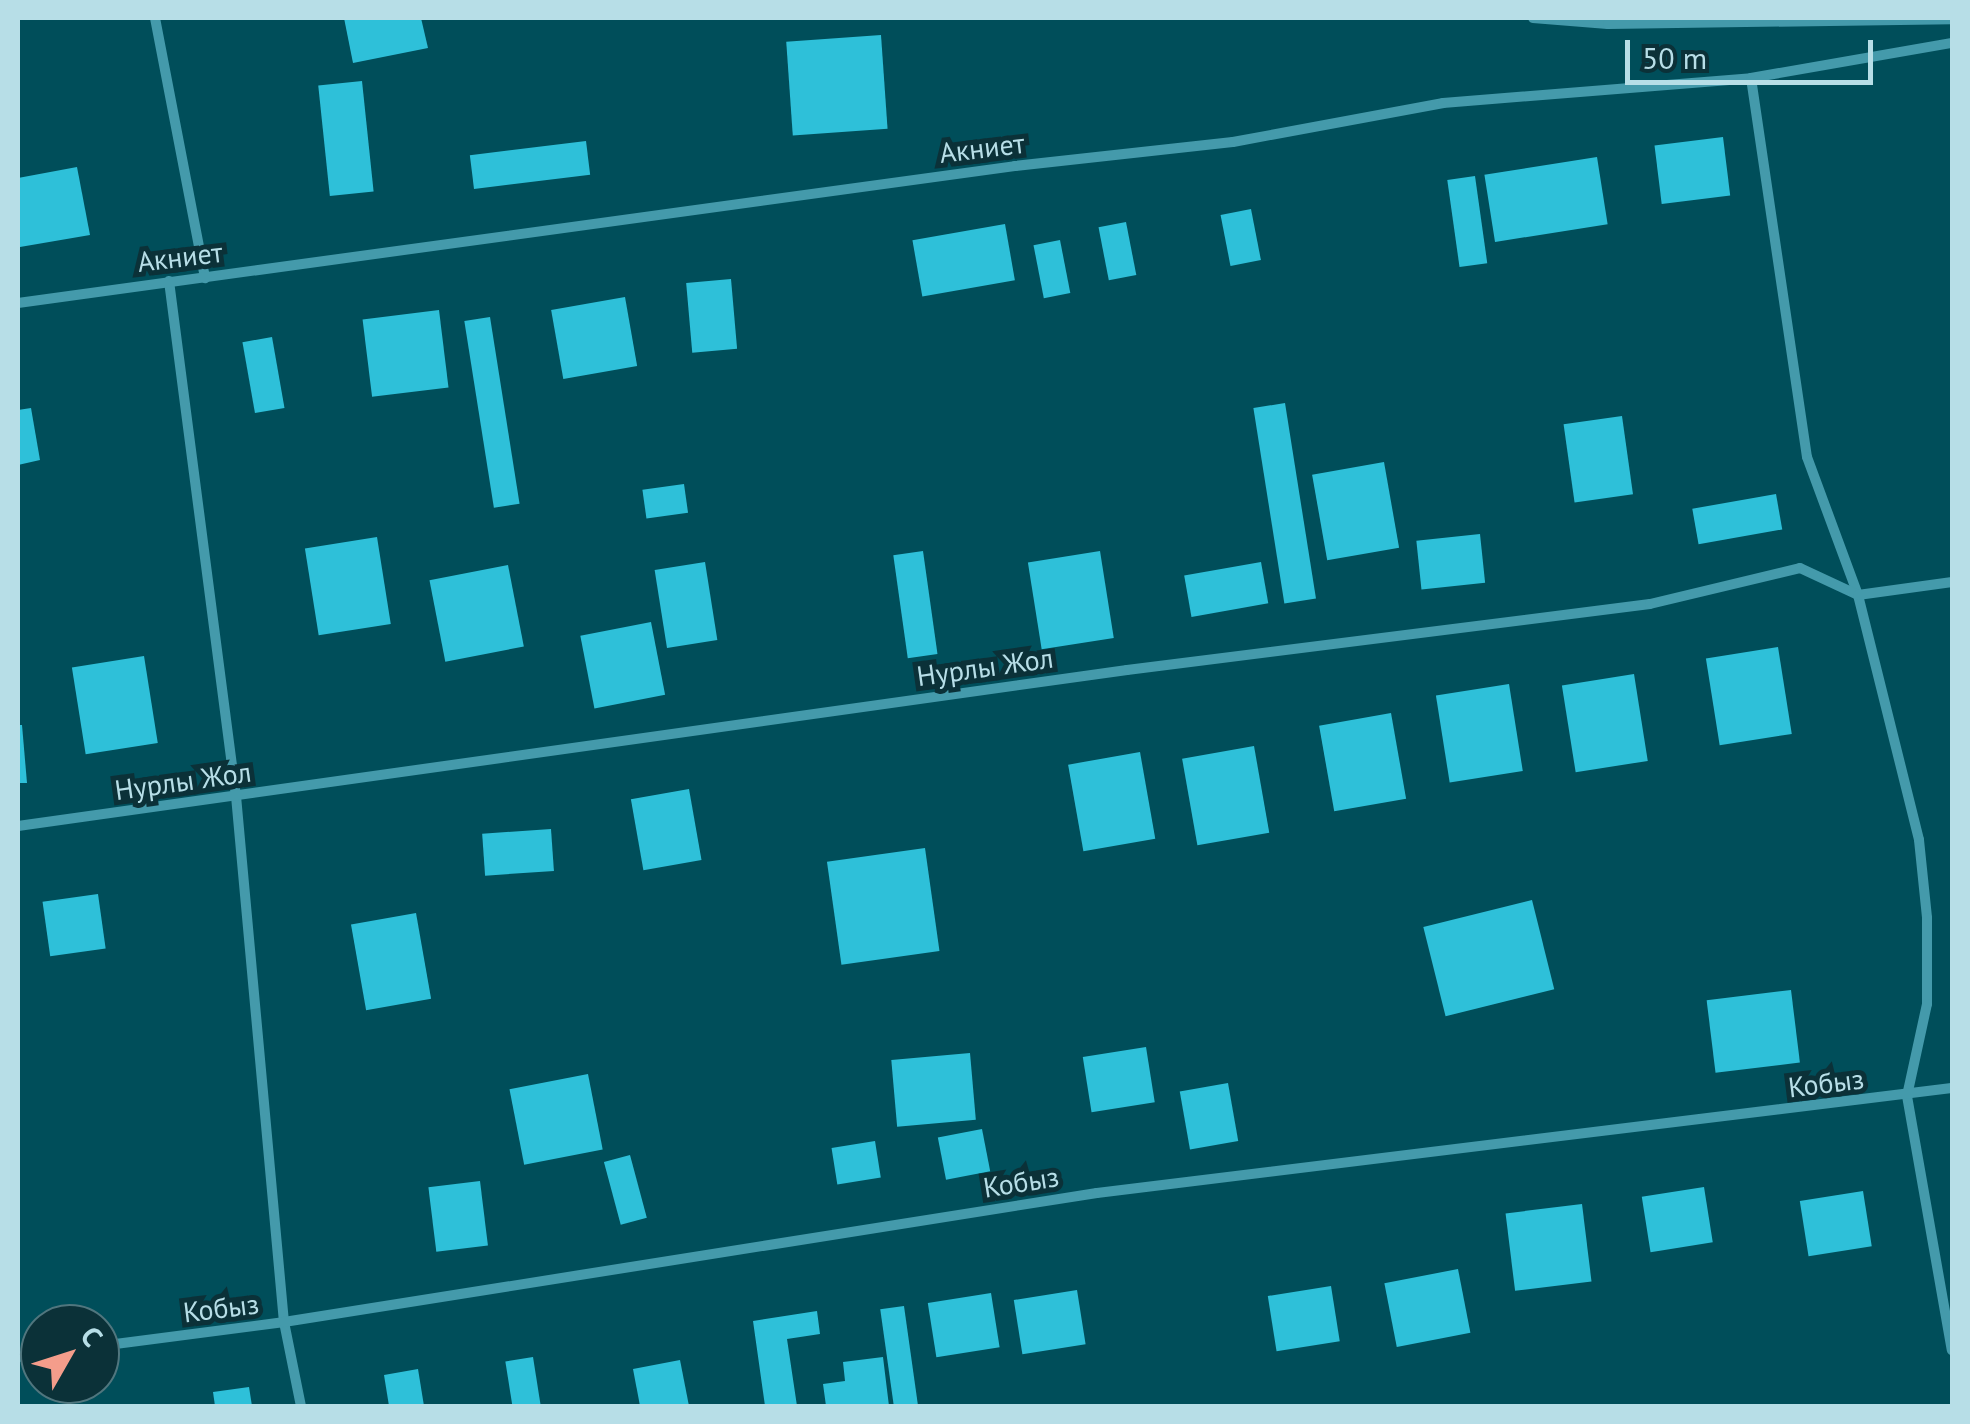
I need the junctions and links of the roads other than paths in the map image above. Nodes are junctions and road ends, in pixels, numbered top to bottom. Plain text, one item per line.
1 (154, 18) edge
2 (1533, 18) edge
3 (1952, 19) edge
4 (1952, 43) edge
5 (1751, 78) junction
6 (205, 278) junction
7 (169, 280) junction
8 (18, 303) edge
9 (1952, 582) edge
10 (1858, 595) junction
11 (236, 796) junction
12 (18, 826) edge
13 (1952, 1088) edge
14 (1907, 1096) junction
15 (284, 1322) junction
16 (120, 1343) edge
17 (1952, 1350) edge
18 (301, 1406) edge

1 - 6 street
2 - 3 street
4 - 5 street, Акниет
5 - 6 street, Акниет
5 - 10 street
6 - 7 street, Акниет
7 - 8 street, Акниет
7 - 11 street
9 - 10 street
10 - 11 street, Нурлы Жол
10 - 14 street
11 - 12 street, Нурлы Жол
11 - 15 street
13 - 14 street, Кобыз
14 - 15 street, Кобыз
14 - 17 street
15 - 16 street, Кобыз
15 - 18 street

